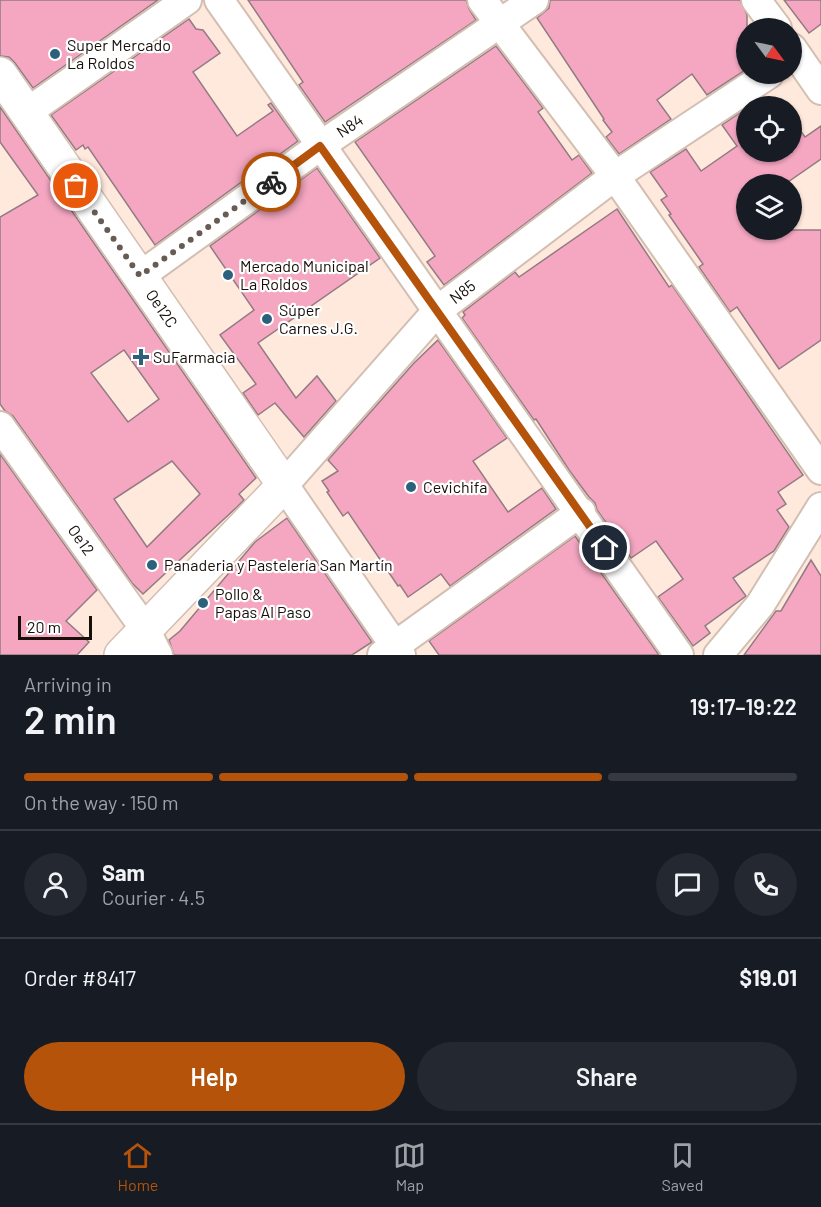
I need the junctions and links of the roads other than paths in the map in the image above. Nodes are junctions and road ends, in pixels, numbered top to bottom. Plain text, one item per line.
1 (187, 0) edge
2 (219, 0) edge
3 (482, 0) edge
4 (534, 0) edge
5 (756, 0) edge
6 (770, 18) edge
7 (499, 25) junction
8 (802, 65) edge
9 (0, 74) edge
10 (754, 84) edge
11 (821, 90) edge
12 (26, 113) junction
13 (320, 146) junction
14 (615, 176) junction
15 (140, 276) junction
16 (438, 310) junction
17 (0, 426) edge
18 (821, 470) edge
19 (284, 485) junction
20 (821, 507) edge
21 (581, 512) junction
22 (152, 642) edge
23 (393, 652) edge
24 (121, 655) edge
25 (680, 655) edge
26 (718, 655) edge

1 - 12 street
2 - 13 street
3 - 7 street
4 - 7 street, N84
5 - 6 street
7 - 13 street, N84
7 - 14 street
8 - 11 street
9 - 12 main road, Oe12C
10 - 14 street, N85
12 - 15 main road, Oe12C
13 - 15 street, N84
13 - 16 street
14 - 16 street, N85
14 - 18 street
15 - 19 main road, Oe12C
16 - 19 street, N85
16 - 21 street
17 - 22 street, Oe12
19 - 22 main road
19 - 23 street
20 - 26 street
21 - 23 street
21 - 25 street
22 - 24 main road

